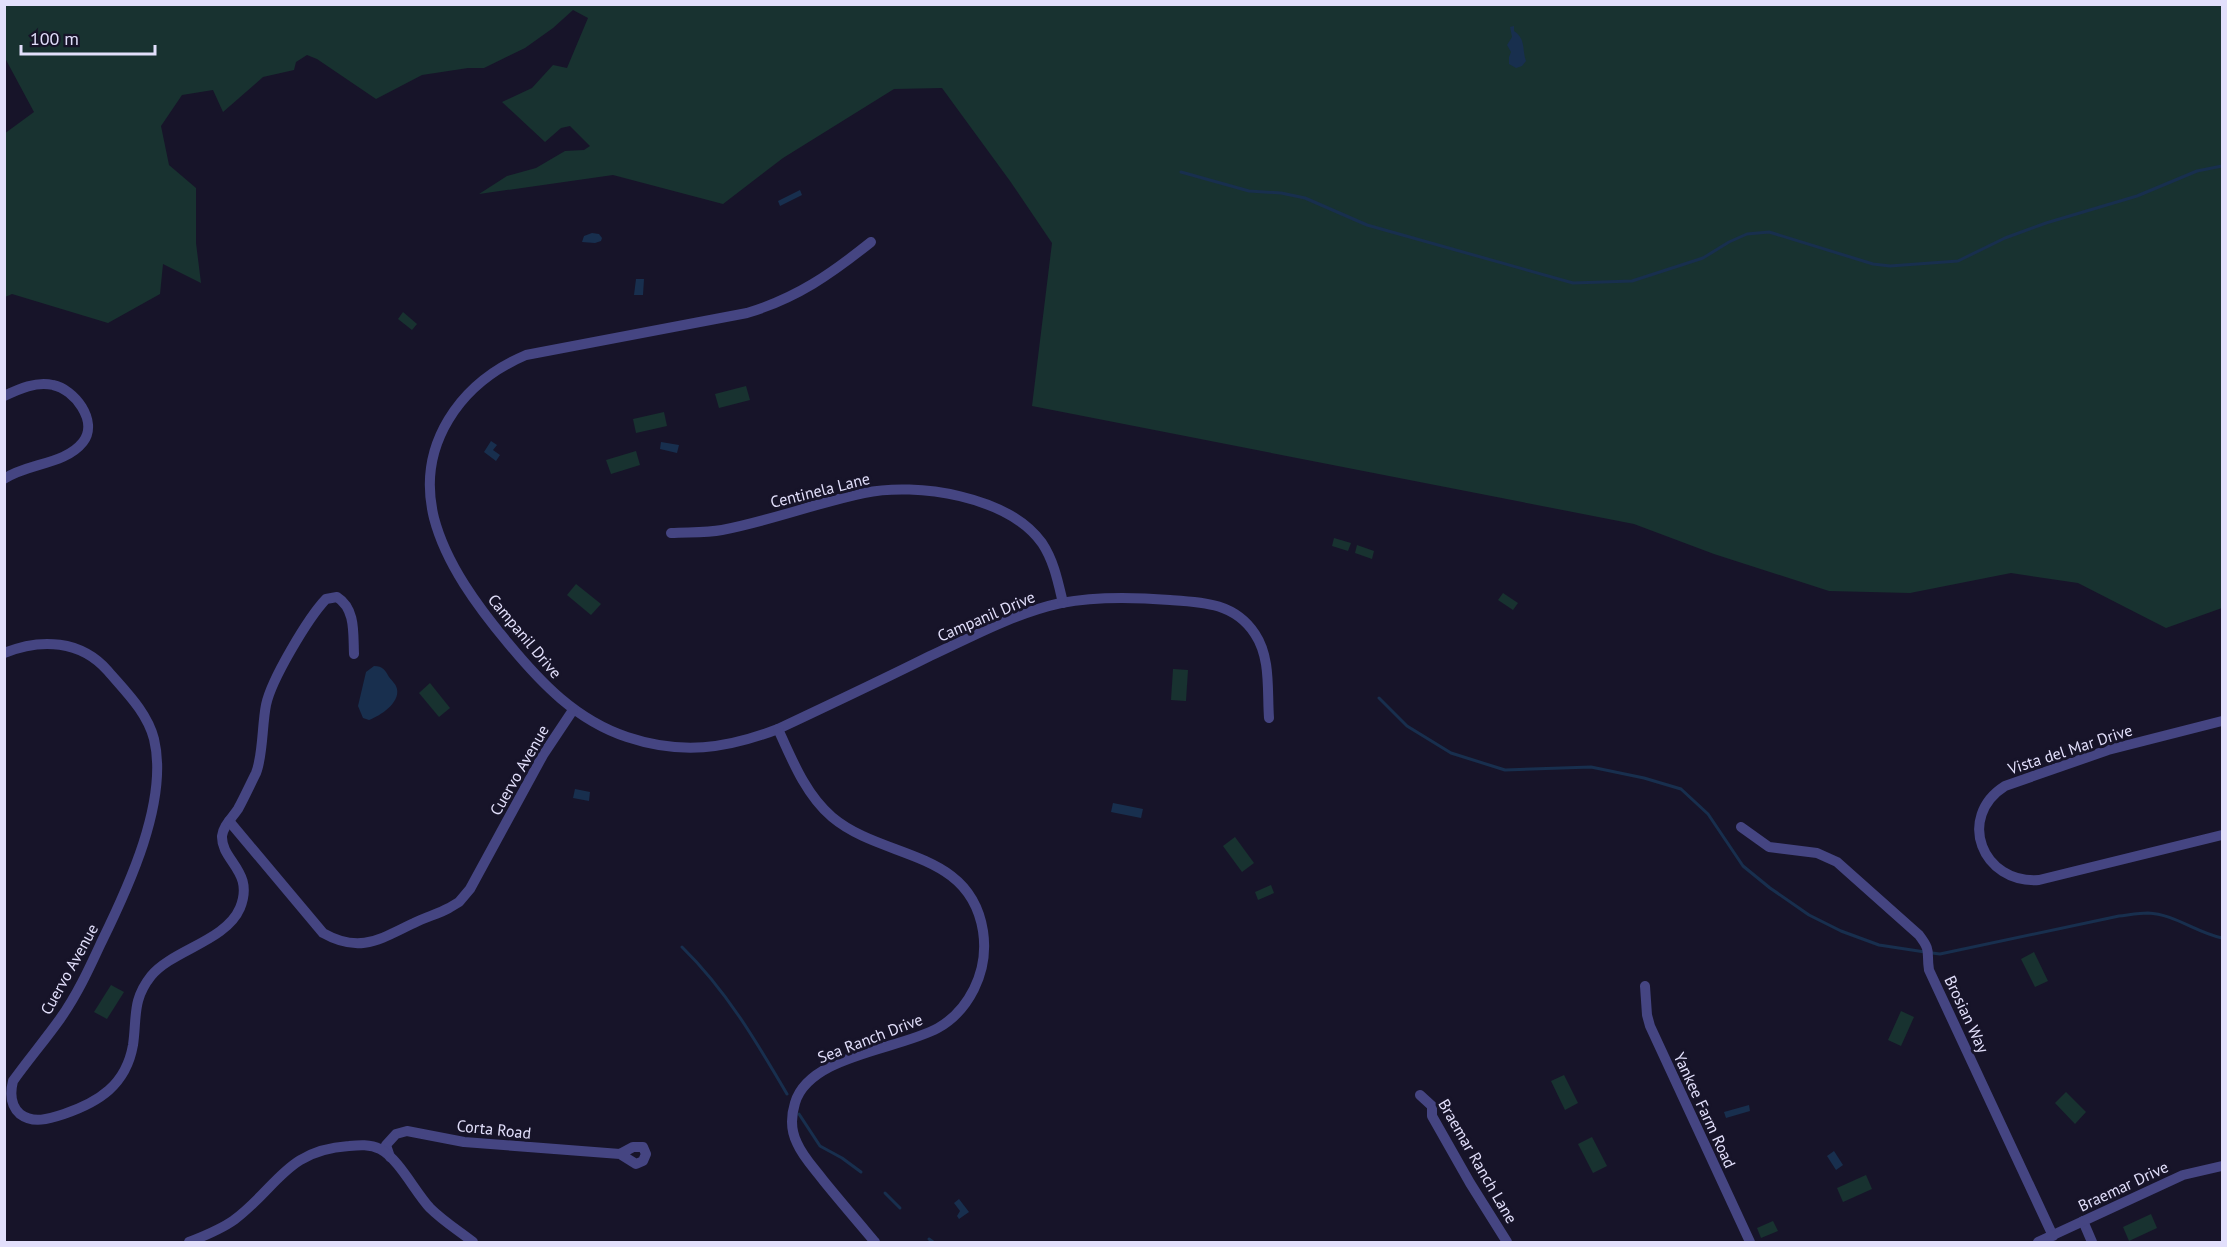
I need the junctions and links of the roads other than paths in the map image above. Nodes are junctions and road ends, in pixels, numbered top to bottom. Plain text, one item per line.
1 (871, 243) dead end
2 (4, 396) edge
3 (4, 479) edge
4 (672, 533) dead end
5 (1063, 603) junction
6 (4, 653) edge
7 (354, 654) dead end
8 (573, 710) junction
9 (1269, 718) dead end
10 (2223, 722) edge
11 (778, 729) junction
12 (229, 821) junction
13 (1741, 827) dead end
14 (2223, 835) edge
15 (1645, 986) dead end
16 (1420, 1095) dead end
17 (620, 1154) dead end
18 (392, 1160) junction
19 (2223, 1166) edge
20 (2083, 1221) junction
21 (2053, 1236) junction
22 (189, 1242) edge
23 (472, 1242) edge
24 (875, 1242) edge
25 (1508, 1242) edge
26 (1750, 1242) edge
27 (2038, 1242) edge
28 (2092, 1242) edge

1 - 8 street, Campanil Drive
2 - 3 street
4 - 5 street, Centinela Lane
5 - 9 street, Campanil Drive
5 - 11 street, Campanil Drive
6 - 12 street, Cuervo Avenue
7 - 12 street, Cuervo Avenue
8 - 11 street, Campanil Drive
8 - 12 street, Cuervo Avenue
10 - 14 street, Vista del Mar Drive
11 - 24 street, Sea Ranch Drive
13 - 21 street, Brosian Way
15 - 26 street, Yankee Farm Road
16 - 25 street, Braemar Ranch Lane
17 - 18 street, Corta Road
18 - 22 street
18 - 23 street
19 - 20 street, Braemar Drive
20 - 21 street, Braemar Drive
20 - 28 street
21 - 27 street, Braemar Drive

